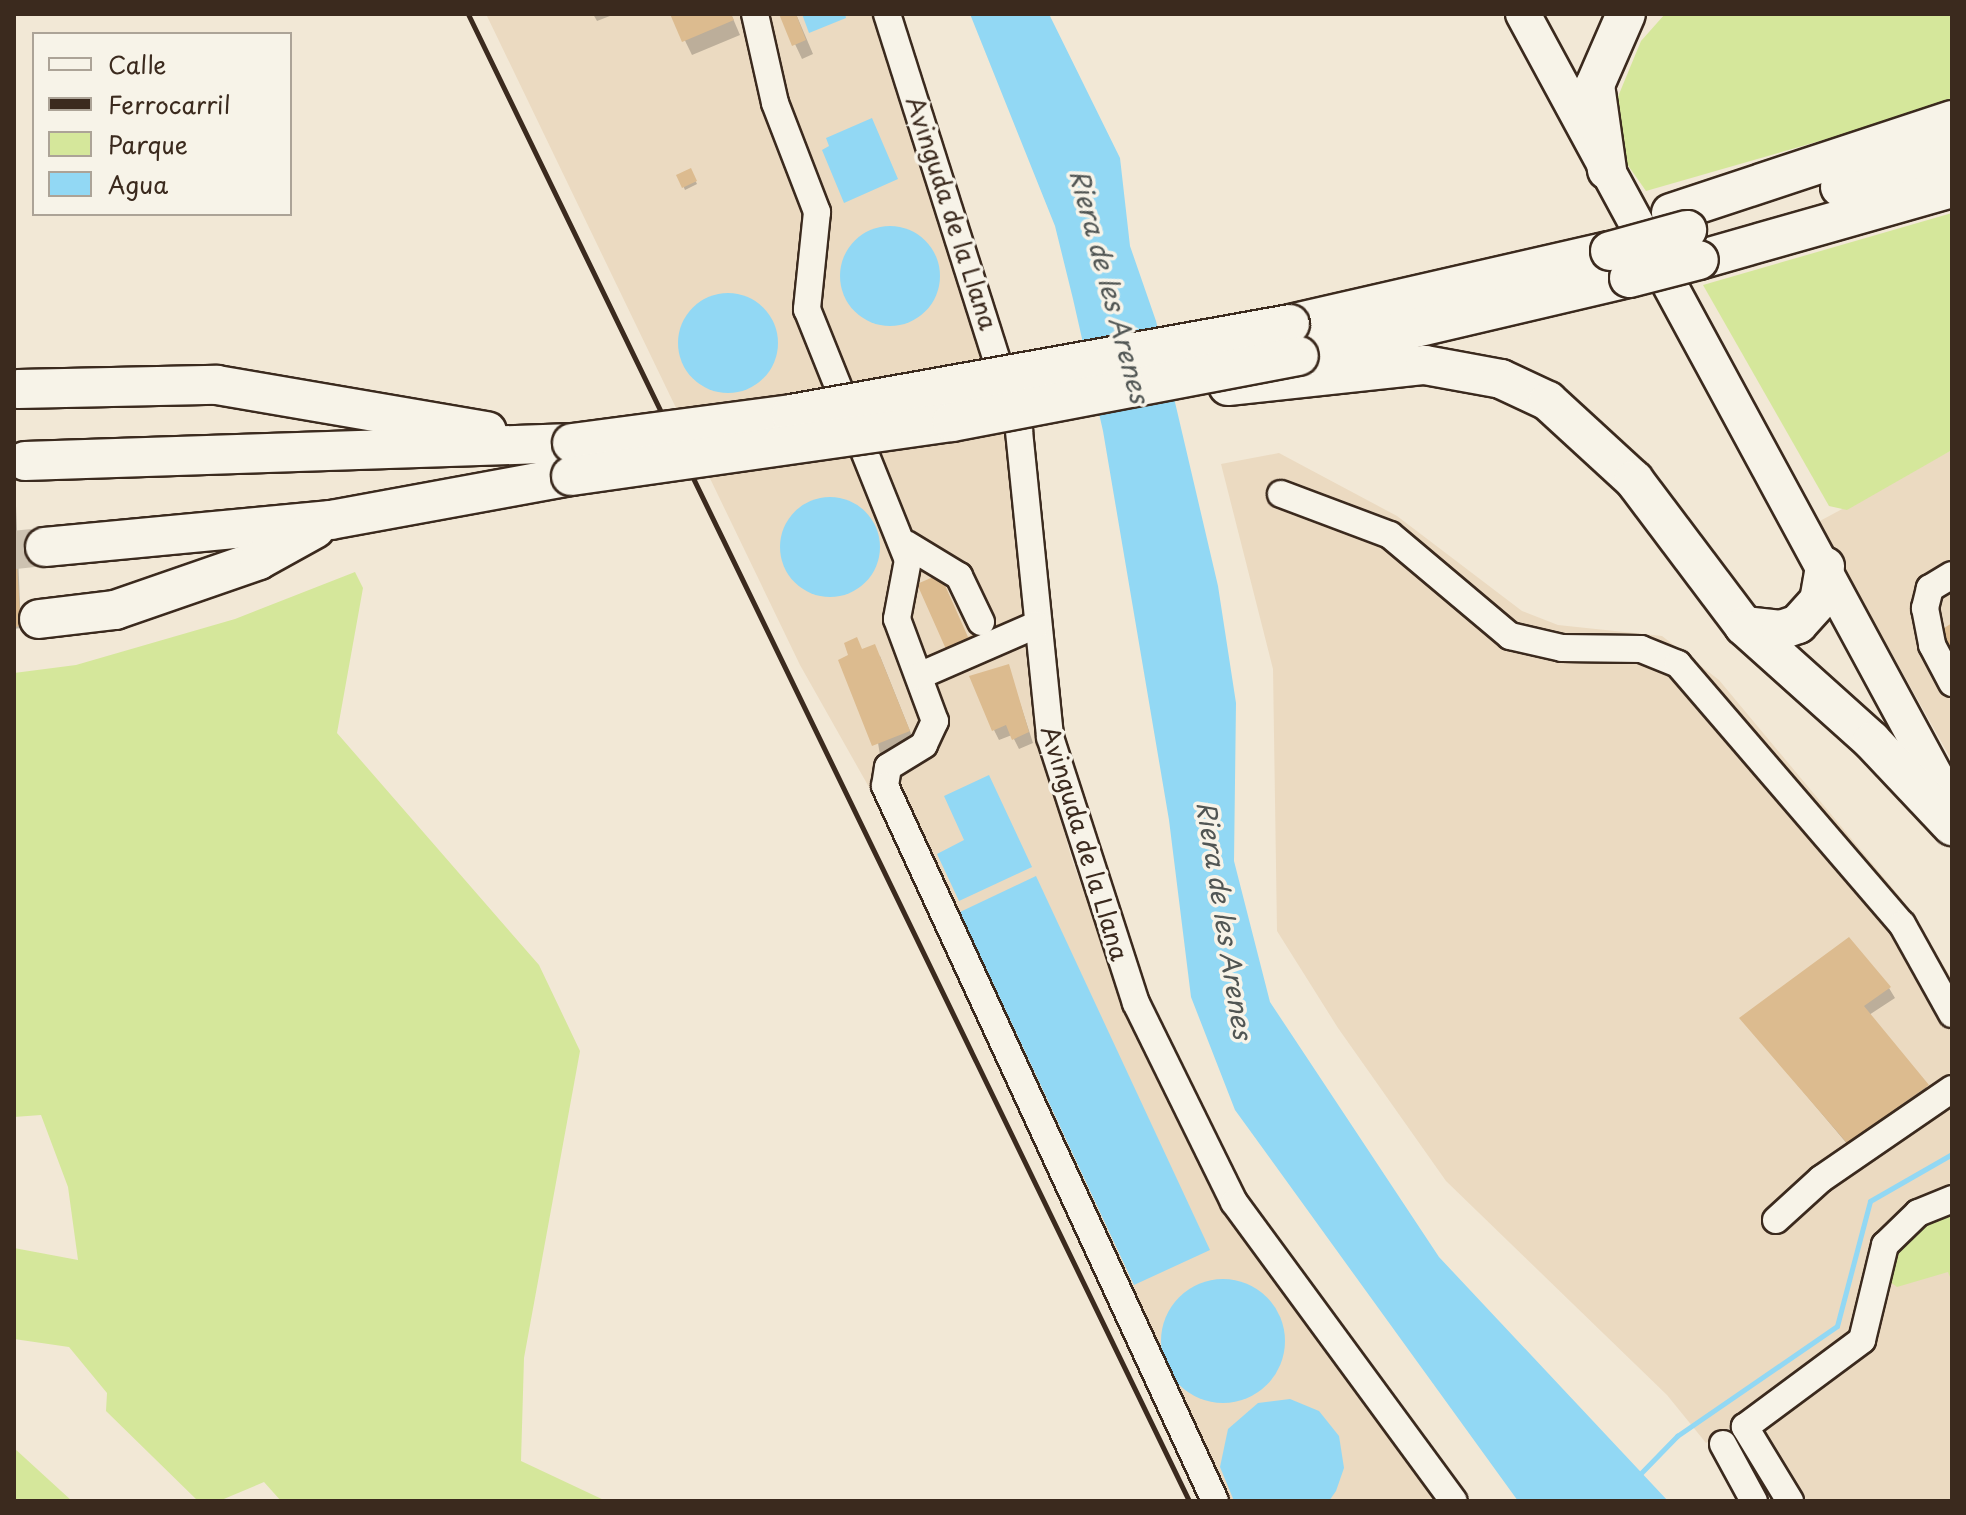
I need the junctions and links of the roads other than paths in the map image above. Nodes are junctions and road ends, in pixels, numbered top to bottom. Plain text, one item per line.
1 (755, 14) edge
2 (887, 14) edge
3 (1523, 14) edge
4 (1626, 14) edge
5 (1952, 120) edge
6 (1952, 154) edge
7 (1607, 170) junction
8 (1952, 188) edge
9 (1686, 234) junction
10 (1614, 254) junction
11 (1292, 352) junction
12 (18, 389) dead end
13 (561, 455) junction
14 (25, 461) dead end
15 (1281, 494) dead end
16 (331, 520) junction
17 (906, 544) junction
18 (45, 547) tunnel mouth
19 (1825, 567) junction
20 (1952, 575) edge
21 (39, 619) dead end
22 (981, 622) dead end
23 (1036, 625) junction
24 (1744, 626) junction
25 (919, 676) junction
26 (1952, 683) edge
27 (1952, 806) edge
28 (1952, 826) edge
29 (1952, 1014) edge
30 (1952, 1089) edge
31 (1952, 1199) edge
32 (1776, 1220) dead end
33 (1723, 1444) dead end
34 (1215, 1501) edge
35 (1454, 1501) edge
36 (1754, 1501) edge
37 (1790, 1501) edge

1 - 17 street
2 - 23 street, Avinguda de la Llana
3 - 7 main road
4 - 7 highway
5 - 9 highway
6 - 9 highway
7 - 19 main road
8 - 9 highway
9 - 10 highway, bridge
9 - 10 highway
10 - 11 highway
10 - 11 highway
11 - 13 highway, bridge
11 - 13 highway, bridge
11 - 24 highway
12 - 13 highway
13 - 14 highway
13 - 16 highway
15 - 29 street
16 - 18 highway
16 - 21 highway
17 - 22 street
17 - 25 street
19 - 24 highway
19 - 27 main road
20 - 26 street
23 - 25 street
23 - 35 street, Avinguda de la Llana
24 - 28 highway
25 - 34 street
30 - 32 street
31 - 37 street
33 - 36 street

